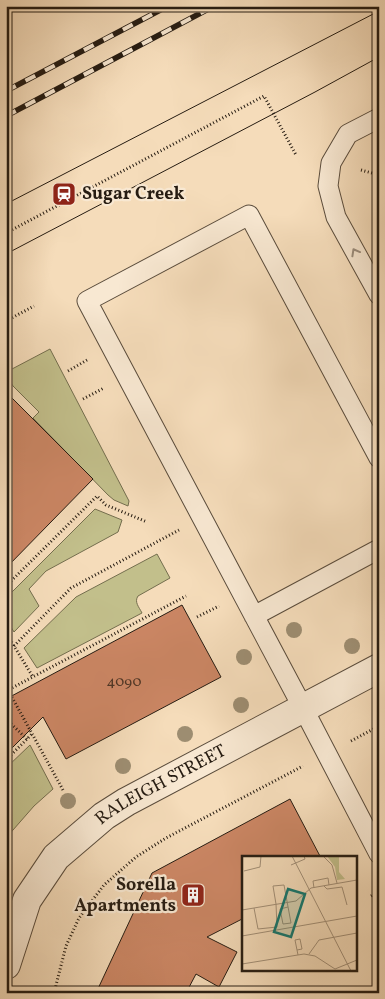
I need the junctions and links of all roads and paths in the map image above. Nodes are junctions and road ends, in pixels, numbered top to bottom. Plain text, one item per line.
1 (379, 118) edge
2 (296, 155) dead end
3 (360, 170) dead end
4 (379, 176) edge
5 (6, 233) edge
6 (379, 295) edge
7 (34, 306) dead end
8 (6, 321) edge
9 (379, 458) edge
10 (147, 522) dead end
11 (158, 542) dead end
12 (379, 549) edge
13 (6, 586) edge
14 (186, 596) dead end
15 (254, 616) junction
16 (6, 634) edge
17 (14, 646) junction
18 (379, 668) edge
19 (33, 677) junction
20 (303, 708) junction
21 (6, 719) edge
22 (379, 726) edge
23 (32, 734) junction
24 (27, 739) junction
25 (326, 753) junction
26 (6, 760) edge
27 (63, 790) dead end
28 (379, 854) edge
29 (379, 891) edge
30 (371, 896) dead end
31 (6, 965) edge
32 (54, 993) edge

6 -> 1 lane
2 - 5 path
3 - 4 path
7 - 8 path
9 - 15 lane
10 - 13 path
11 - 17 path
12 - 15 lane
14 - 19 path
15 - 20 lane
16 - 17 path
17 - 19 path
18 - 20 street, RALEIGH STREET
19 - 23 path
20 - 25 lane
20 - 31 street, RALEIGH STREET
21 - 24 path
22 - 25 path
23 - 24 path
23 - 27 path
24 - 26 path
25 - 28 lane
25 - 32 path
29 - 30 path

